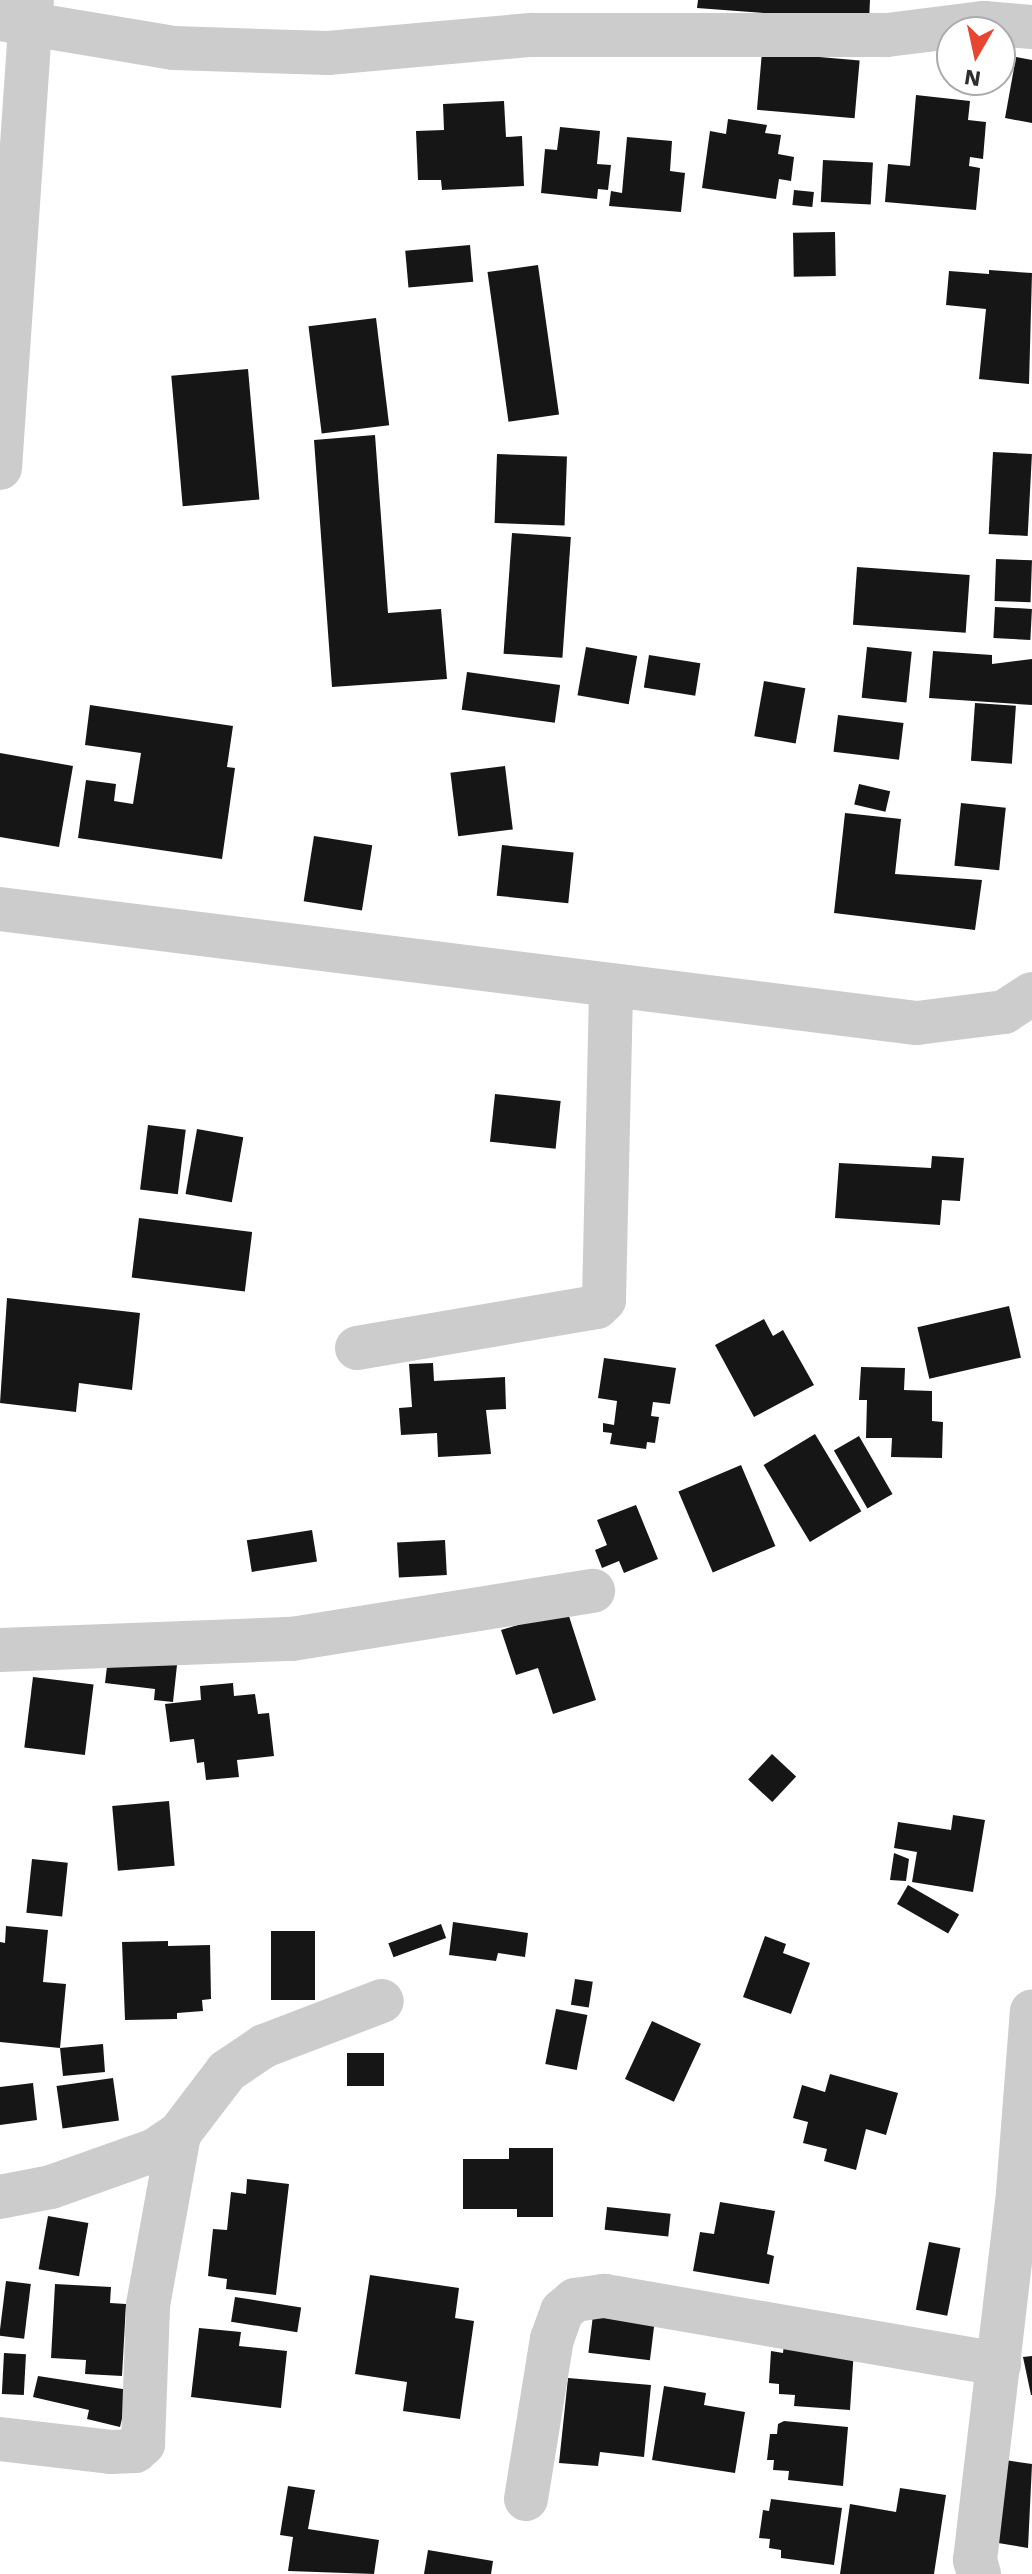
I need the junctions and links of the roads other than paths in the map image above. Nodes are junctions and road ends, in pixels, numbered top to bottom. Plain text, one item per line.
1 (21, 14) edge
2 (1032, 27) edge
3 (0, 468) edge
4 (0, 909) edge
5 (611, 986) junction
6 (1023, 1007) edge
7 (357, 1348) dead end
8 (593, 1591) dead end
9 (0, 1650) edge
10 (382, 2001) dead end
11 (1032, 2012) edge
12 (179, 2134) junction
13 (0, 2197) edge
14 (999, 2364) junction
15 (0, 2439) edge
16 (526, 2499) dead end
17 (979, 2574) edge

1 - 2 street
1 - 3 street
4 - 5 street
5 - 6 street
5 - 7 street
8 - 9 street
10 - 12 street
11 - 14 street
12 - 13 street
12 - 15 street
14 - 16 street
14 - 17 street

